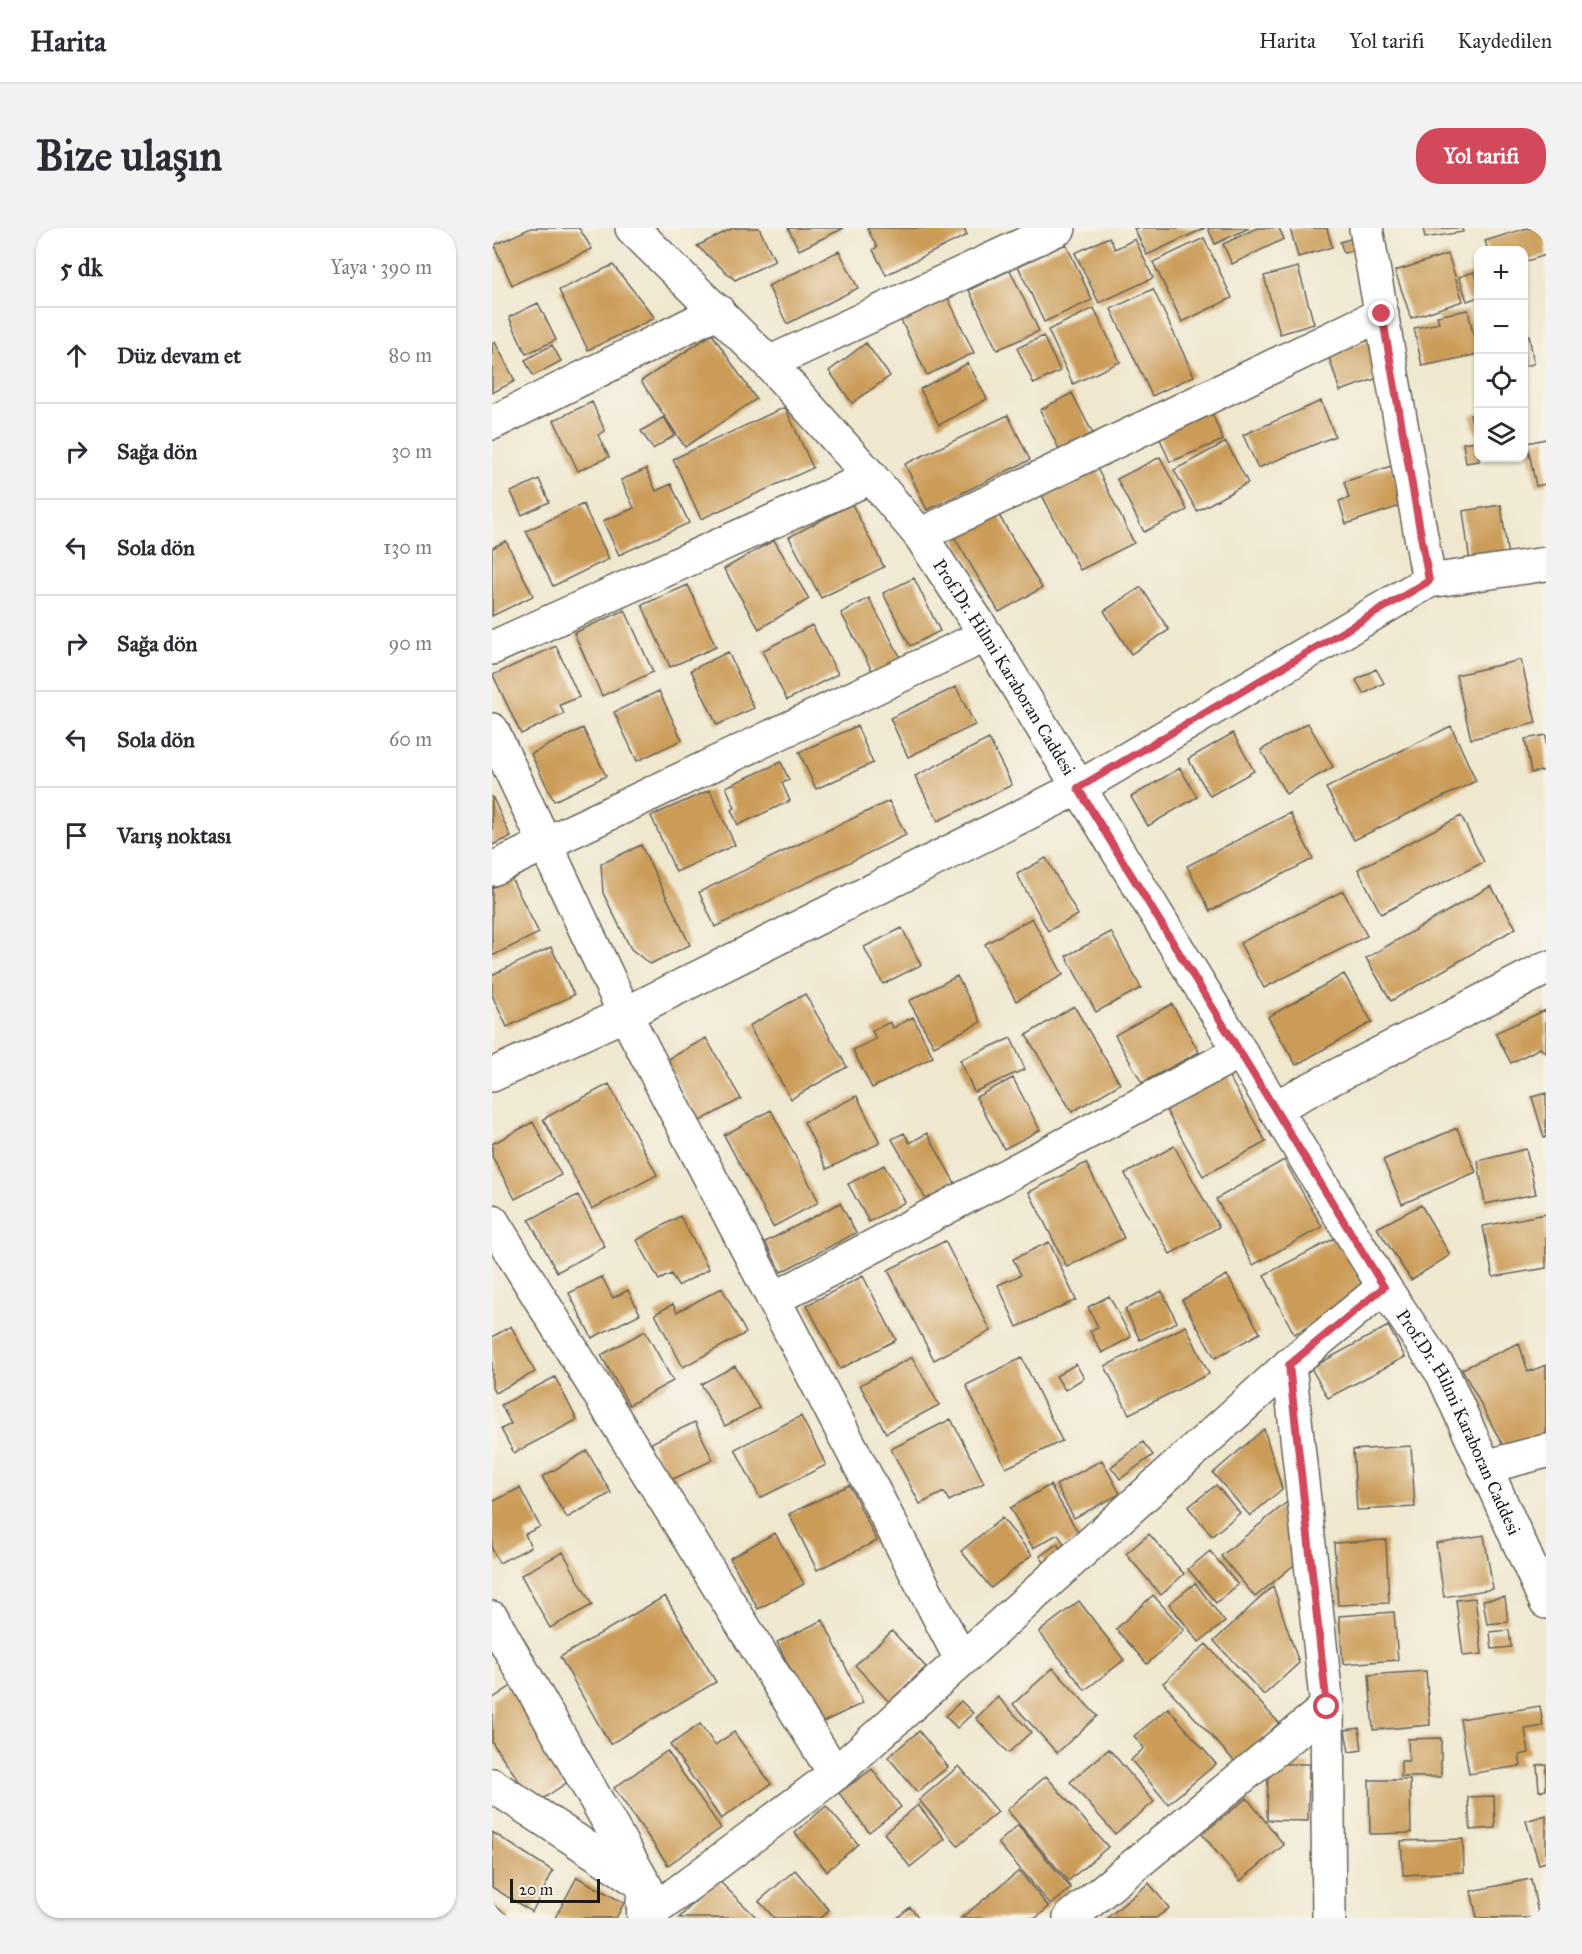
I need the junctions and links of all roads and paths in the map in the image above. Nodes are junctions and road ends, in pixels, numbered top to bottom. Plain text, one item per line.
1 (1059, 228) edge
2 (1366, 228) edge
3 (644, 231) edge
4 (718, 311) junction
5 (1382, 314) junction
6 (769, 363) junction
7 (492, 423) edge
8 (871, 477) junction
9 (920, 535) junction
10 (1546, 564) edge
11 (1429, 581) junction
12 (986, 635) junction
13 (492, 648) edge
14 (492, 730) edge
15 (1078, 788) junction
16 (546, 844) junction
17 (492, 869) edge
18 (1546, 968) edge
19 (625, 1014) junction
20 (1239, 1052) junction
21 (492, 1075) edge
22 (1274, 1108) junction
23 (492, 1221) edge
24 (1384, 1287) junction
25 (774, 1299) junction
26 (1289, 1365) junction
27 (1546, 1451) edge
28 (1485, 1467) junction
29 (1546, 1602) edge
30 (492, 1618) edge
31 (961, 1659) junction
32 (1327, 1707) junction
33 (836, 1774) junction
34 (492, 1785) edge
35 (646, 1887) junction
36 (1327, 1916) edge
37 (1070, 1918) edge

1 - 6 street
2 - 5 street
3 - 4 street, Prof.Dr. Hilmi Karaboran Caddesi
4 - 6 street, Prof.Dr. Hilmi Karaboran Caddesi
4 - 7 street
5 - 9 street
5 - 11 street
6 - 8 street, Prof.Dr. Hilmi Karaboran Caddesi
8 - 9 street, Prof.Dr. Hilmi Karaboran Caddesi
8 - 13 street
9 - 12 street, Prof.Dr. Hilmi Karaboran Caddesi
10 - 11 street
11 - 15 street
12 - 15 street, Prof.Dr. Hilmi Karaboran Caddesi
12 - 16 street
14 - 16 street
15 - 19 street
15 - 20 street, Prof.Dr. Hilmi Karaboran Caddesi
16 - 17 street
16 - 19 street
18 - 22 street
19 - 21 street
19 - 25 street
20 - 22 street, Prof.Dr. Hilmi Karaboran Caddesi
20 - 25 street
22 - 24 street, Prof.Dr. Hilmi Karaboran Caddesi
23 - 33 street
24 - 26 street
24 - 28 street, Prof.Dr. Hilmi Karaboran Caddesi
25 - 31 street
26 - 31 street
26 - 32 street
27 - 28 street
28 - 29 street, Prof.Dr. Hilmi Karaboran Caddesi
30 - 35 street
31 - 33 street
32 - 36 street
32 - 37 street
33 - 35 street
34 - 35 street

